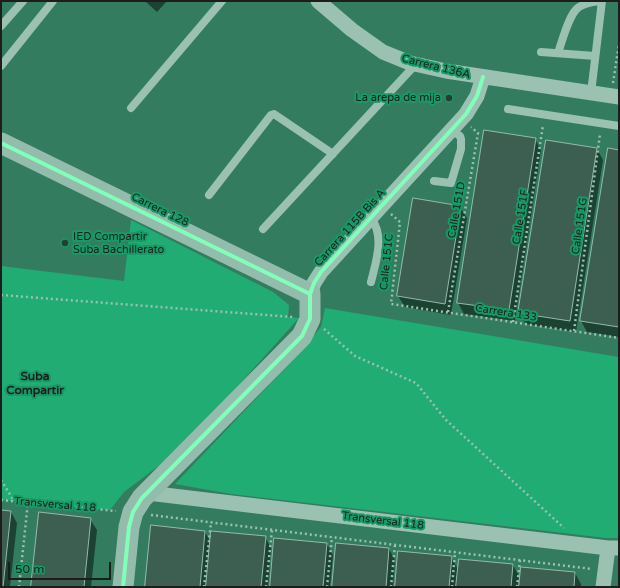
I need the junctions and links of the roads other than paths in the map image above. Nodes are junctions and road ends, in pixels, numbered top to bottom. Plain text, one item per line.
1 (23, 1) edge
2 (53, 1) edge
3 (222, 1) edge
4 (319, 1) edge
5 (601, 1) edge
6 (1, 26) edge
7 (541, 52) dead end
8 (558, 53) junction
9 (595, 56) junction
10 (416, 64) junction
11 (1, 66) edge
12 (483, 77) junction
13 (591, 93) junction
14 (615, 96) edge
15 (131, 108) dead end
16 (508, 109) dead end
17 (456, 125) junction
18 (619, 126) edge
19 (1, 143) edge
20 (333, 154) junction
21 (434, 181) dead end
22 (209, 194) dead end
23 (371, 218) junction
24 (263, 229) dead end
25 (371, 282) dead end
26 (310, 294) junction
27 (141, 501) junction
28 (614, 548) edge
29 (124, 587) edge
30 (603, 587) edge

1 - 6 lane
2 - 11 lane
3 - 15 lane
4 - 10 street, Carrera 136A
5 - 8 lane
5 - 9 lane
7 - 8 lane
8 - 9 lane
9 - 13 lane
10 - 12 street, Carrera 136A
10 - 20 lane
12 - 13 street, Carrera 136A
12 - 17 street, Carrera 115B Bis A
13 - 14 street, Carrera 136A
16 - 18 lane
17 - 21 lane
17 - 23 street, Carrera 115B Bis A
19 - 26 street, Carrera 128
20 - 22 lane
20 - 24 lane
23 - 25 lane
23 - 26 street, Carrera 115B Bis A
26 - 27 street, Carrera 115B Bis A
27 - 28 street, Transversal 118
27 - 29 street
28 - 30 street

